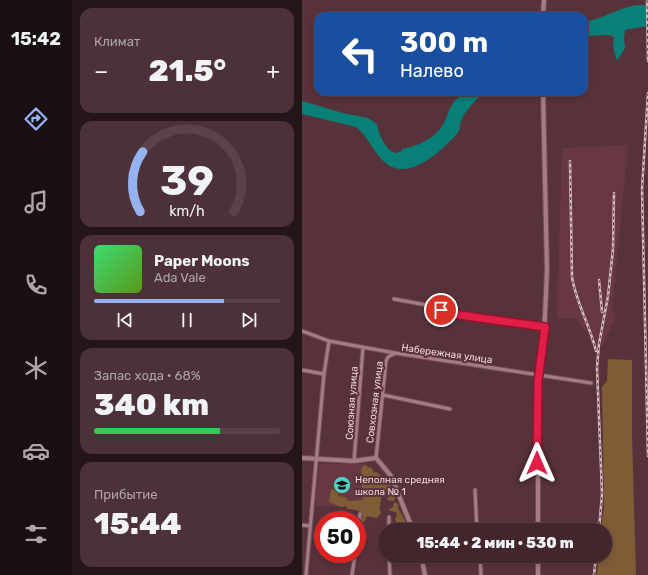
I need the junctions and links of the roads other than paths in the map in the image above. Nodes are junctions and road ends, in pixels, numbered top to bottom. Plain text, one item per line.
1 (544, 0) edge
2 (543, 12) edge
3 (543, 96) edge
4 (394, 299) dead end
5 (545, 327) junction
6 (302, 331) edge
7 (330, 341) junction
8 (363, 347) junction
9 (395, 353) junction
10 (302, 370) edge
11 (324, 374) junction
12 (539, 375) junction
13 (591, 383) dead end
14 (383, 395) junction
15 (450, 409) dead end
16 (302, 458) edge
17 (376, 458) junction
18 (317, 459) junction
19 (354, 461) junction
20 (475, 490) dead end
21 (389, 517) dead end
22 (389, 523) edge
23 (410, 523) edge
24 (477, 523) edge
25 (538, 523) edge
26 (302, 525) edge
27 (310, 526) junction
28 (354, 563) edge
29 (390, 563) edge
30 (422, 563) edge
31 (480, 563) edge
32 (538, 563) edge
33 (306, 575) edge
34 (352, 575) edge
35 (390, 575) edge
36 (425, 575) edge
37 (481, 575) edge
38 (538, 575) edge

1 - 2 main road
3 - 5 main road
4 - 5 street
5 - 12 main road
6 - 7 street, Набережная улица
7 - 8 street, Набережная улица
7 - 11 street
8 - 9 street, Набережная улица
8 - 19 street, Союзная улица
9 - 12 street, Набережная улица
9 - 14 street, Совхозная улица
10 - 11 street
11 - 18 street
12 - 13 street, Набережная улица
12 - 25 main road
14 - 15 street
14 - 17 street, Совхозная улица
16 - 18 main road, Совхозная улица
17 - 19 main road, Совхозная улица
17 - 23 main road, Совхозная улица
18 - 19 main road, Совхозная улица
18 - 27 street
20 - 24 street
21 - 22 street
26 - 27 street
27 - 33 street
28 - 34 street
29 - 35 street
30 - 36 main road
31 - 37 street
32 - 38 main road

